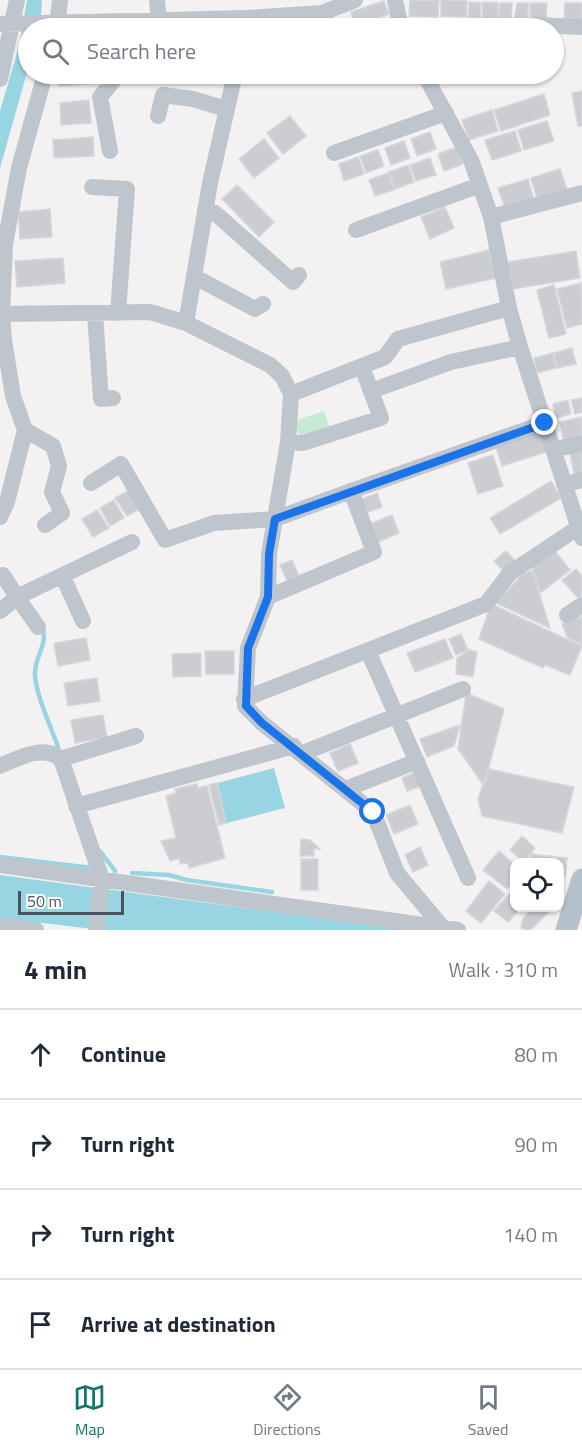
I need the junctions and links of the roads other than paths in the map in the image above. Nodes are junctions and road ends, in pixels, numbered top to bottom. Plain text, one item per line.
1 (17, 0) edge
2 (60, 0) edge
3 (157, 0) edge
4 (355, 0) edge
5 (394, 0) edge
6 (56, 18) edge
7 (154, 18) edge
8 (284, 18) edge
9 (398, 18) edge
10 (11, 24) edge
11 (564, 26) edge
12 (582, 27) edge
13 (0, 79) edge
14 (42, 84) edge
15 (111, 84) edge
16 (233, 84) edge
17 (430, 84) edge
18 (226, 108) junction
19 (446, 113) junction
20 (158, 116) dead end
21 (110, 151) dead end
22 (334, 153) dead end
23 (480, 185) junction
24 (92, 187) dead end
25 (582, 193) edge
26 (205, 210) junction
27 (491, 217) junction
28 (356, 230) dead end
29 (299, 275) dead end
30 (195, 277) junction
31 (263, 304) dead end
32 (509, 308) junction
33 (118, 313) junction
34 (2, 314) junction
35 (95, 314) junction
36 (186, 323) junction
37 (520, 347) junction
38 (362, 367) junction
39 (371, 391) junction
40 (291, 394) junction
41 (113, 398) dead end
42 (545, 423) junction
43 (25, 430) junction
44 (288, 442) junction
45 (582, 444) edge
46 (554, 449) junction
47 (582, 480) edge
48 (91, 483) dead end
49 (564, 484) junction
50 (351, 491) junction
51 (0, 517) edge
52 (275, 519) junction
53 (45, 525) dead end
54 (579, 525) edge
55 (132, 542) dead end
56 (3, 575) dead end
57 (63, 577) junction
58 (17, 597) junction
59 (268, 597) junction
60 (582, 605) edge
61 (0, 611) edge
62 (567, 615) dead end
63 (83, 621) dead end
64 (38, 627) dead end
65 (368, 651) junction
66 (463, 688) dead end
67 (244, 699) junction
68 (396, 715) junction
69 (136, 736) dead end
70 (299, 750) junction
71 (61, 759) junction
72 (417, 761) junction
73 (0, 766) edge
74 (346, 789) junction
75 (76, 806) junction
76 (0, 865) edge
77 (468, 878) dead end
78 (102, 882) junction
79 (581, 885) edge
80 (0, 926) edge
81 (450, 929) edge
82 (36, 930) edge
83 (96, 930) edge
84 (567, 930) edge

1 - 10 street
2 - 6 street
3 - 7 street
4 - 8 street
5 - 9 street
10 - 13 street
11 - 12 street
14 - 34 street
15 - 21 street
16 - 18 street
17 - 19 street
18 - 20 street
18 - 26 street
19 - 22 street
19 - 23 street
23 - 27 street
23 - 28 street
24 - 33 street
25 - 27 street
26 - 29 street
26 - 30 street
27 - 32 street
30 - 31 street
30 - 36 street
32 - 37 street
32 - 38 street
33 - 35 street
33 - 36 street
34 - 35 street
34 - 43 street
35 - 41 street
36 - 40 street
37 - 39 street
37 - 42 street
38 - 39 street
38 - 40 street
39 - 44 street
40 - 44 street
42 - 46 street
42 - 50 street
43 - 51 street
43 - 53 street
44 - 52 street
45 - 46 street
46 - 49 street
47 - 49 street
48 - 52 street
49 - 54 street
50 - 52 street
50 - 59 street
52 - 59 street
54 - 65 street
55 - 57 street
56 - 58 street
57 - 58 street
57 - 63 street
58 - 61 street
58 - 64 street
59 - 67 street
60 - 62 street
65 - 67 street
65 - 68 street
66 - 68 street
67 - 70 street
68 - 70 street
68 - 72 street
69 - 71 street
70 - 74 street
70 - 75 street
71 - 73 street
71 - 75 street
72 - 74 street
72 - 77 street
74 - 81 street
75 - 78 street
76 - 78 street
78 - 81 street
78 - 83 street
79 - 84 main road
80 - 82 street

